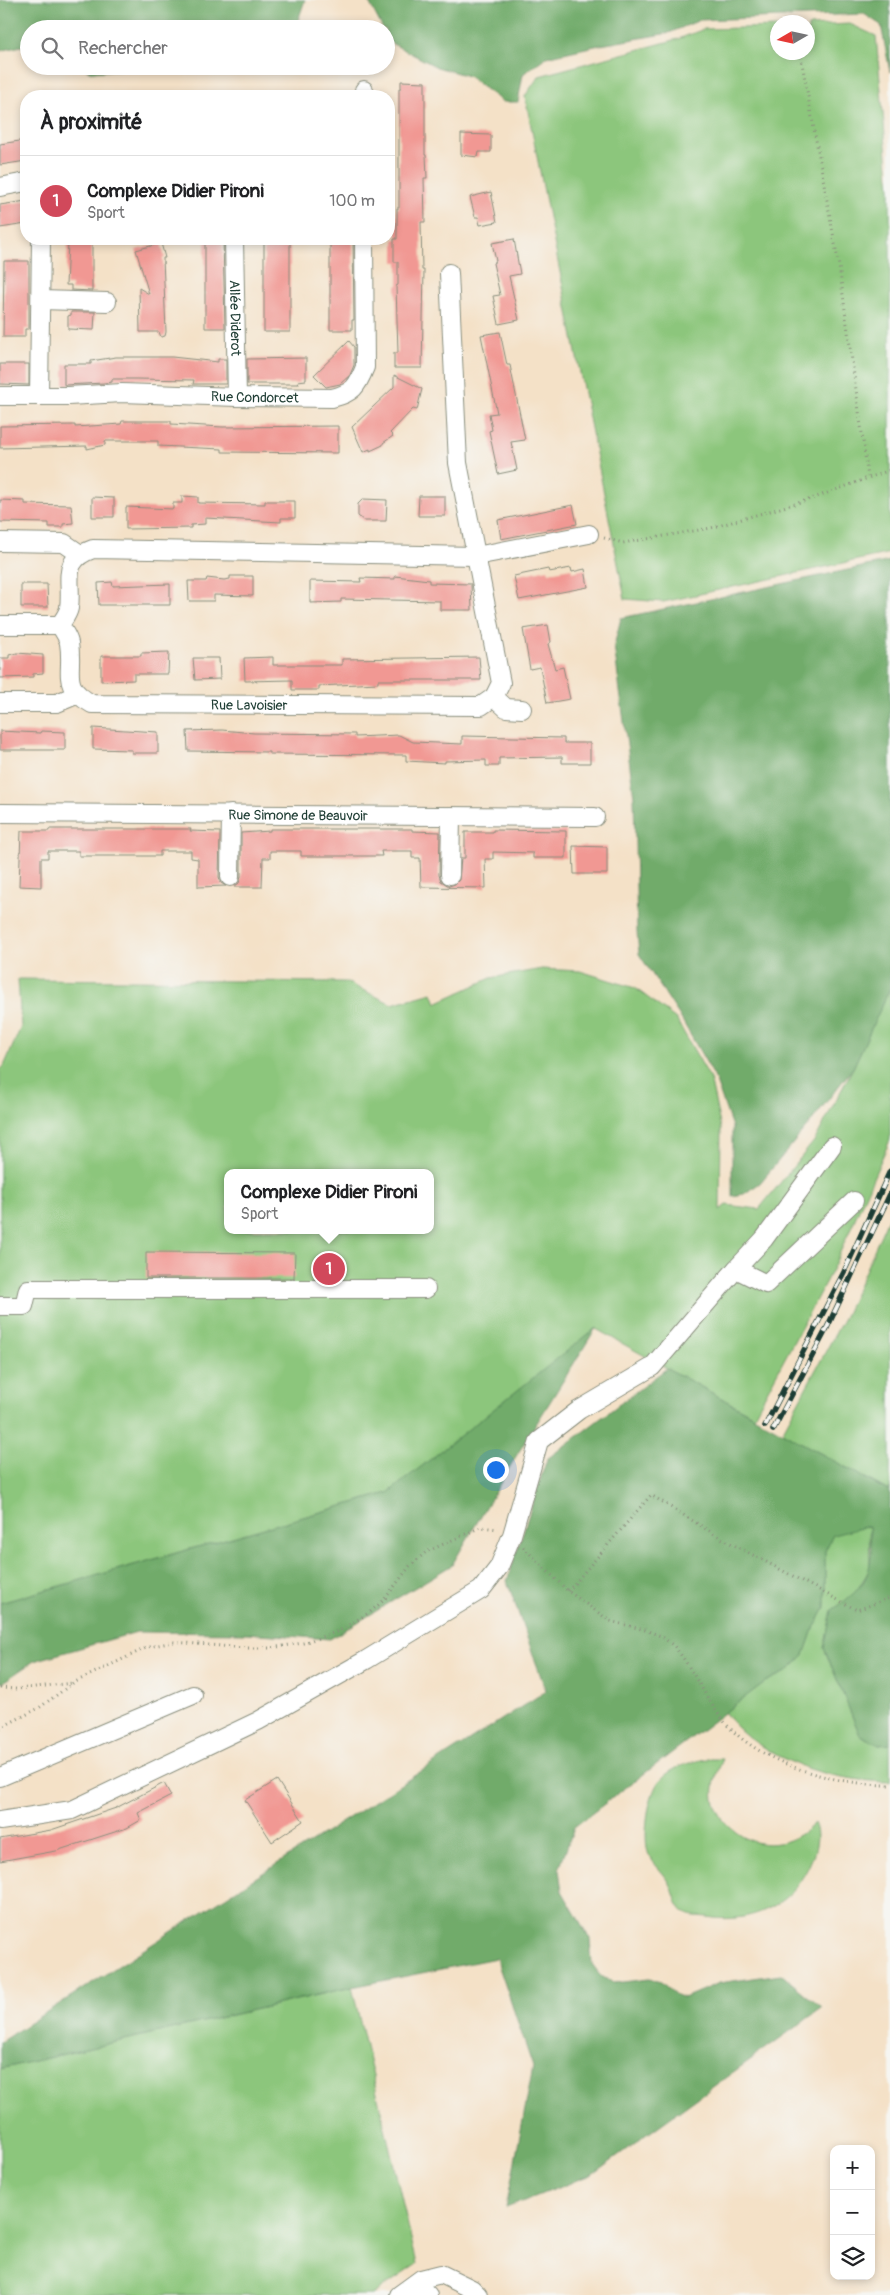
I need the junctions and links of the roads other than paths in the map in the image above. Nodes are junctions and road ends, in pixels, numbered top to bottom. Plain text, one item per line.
1 (20, 183) edge
2 (0, 186) edge
3 (41, 245) edge
4 (234, 245) edge
5 (364, 245) edge
6 (450, 273) dead end
7 (41, 300) junction
8 (106, 302) dead end
9 (0, 396) edge
10 (39, 396) junction
11 (237, 397) junction
12 (589, 534) road end
13 (0, 542) edge
14 (80, 554) junction
15 (476, 556) junction
16 (0, 625) edge
17 (60, 625) junction
18 (76, 695) junction
19 (494, 697) junction
20 (0, 703) edge
21 (522, 709) dead end
22 (0, 813) edge
23 (231, 814) junction
24 (451, 816) junction
25 (595, 817) dead end
26 (450, 875) dead end
27 (230, 877) dead end
28 (832, 1146) dead end
29 (854, 1201) dead end
30 (736, 1269) junction
31 (426, 1289) dead end
32 (0, 1306) edge
33 (193, 1695) dead end
34 (0, 1777) edge
35 (0, 1821) edge
36 (399, 2295) edge
37 (419, 2295) edge
38 (428, 2295) edge
39 (478, 2295) edge

1 - 2 street
3 - 7 street
4 - 11 street, Allée Diderot
5 - 11 street, Rue Condorcet
6 - 15 street
7 - 8 street
7 - 10 street
9 - 10 street, Rue Condorcet
10 - 11 street, Rue Condorcet
12 - 15 street
13 - 14 street
14 - 15 street
14 - 17 street
15 - 19 street
16 - 17 street
17 - 18 street
18 - 19 street, Rue Lavoisier
18 - 20 street
19 - 21 street
22 - 23 street, Rue Simone de Beauvoir
23 - 24 street, Rue Simone de Beauvoir
23 - 27 street
24 - 25 street, Rue Simone de Beauvoir
24 - 26 street
28 - 30 street
29 - 30 street
30 - 35 street
31 - 32 street
33 - 34 street
36 - 39 street
37 - 38 street

